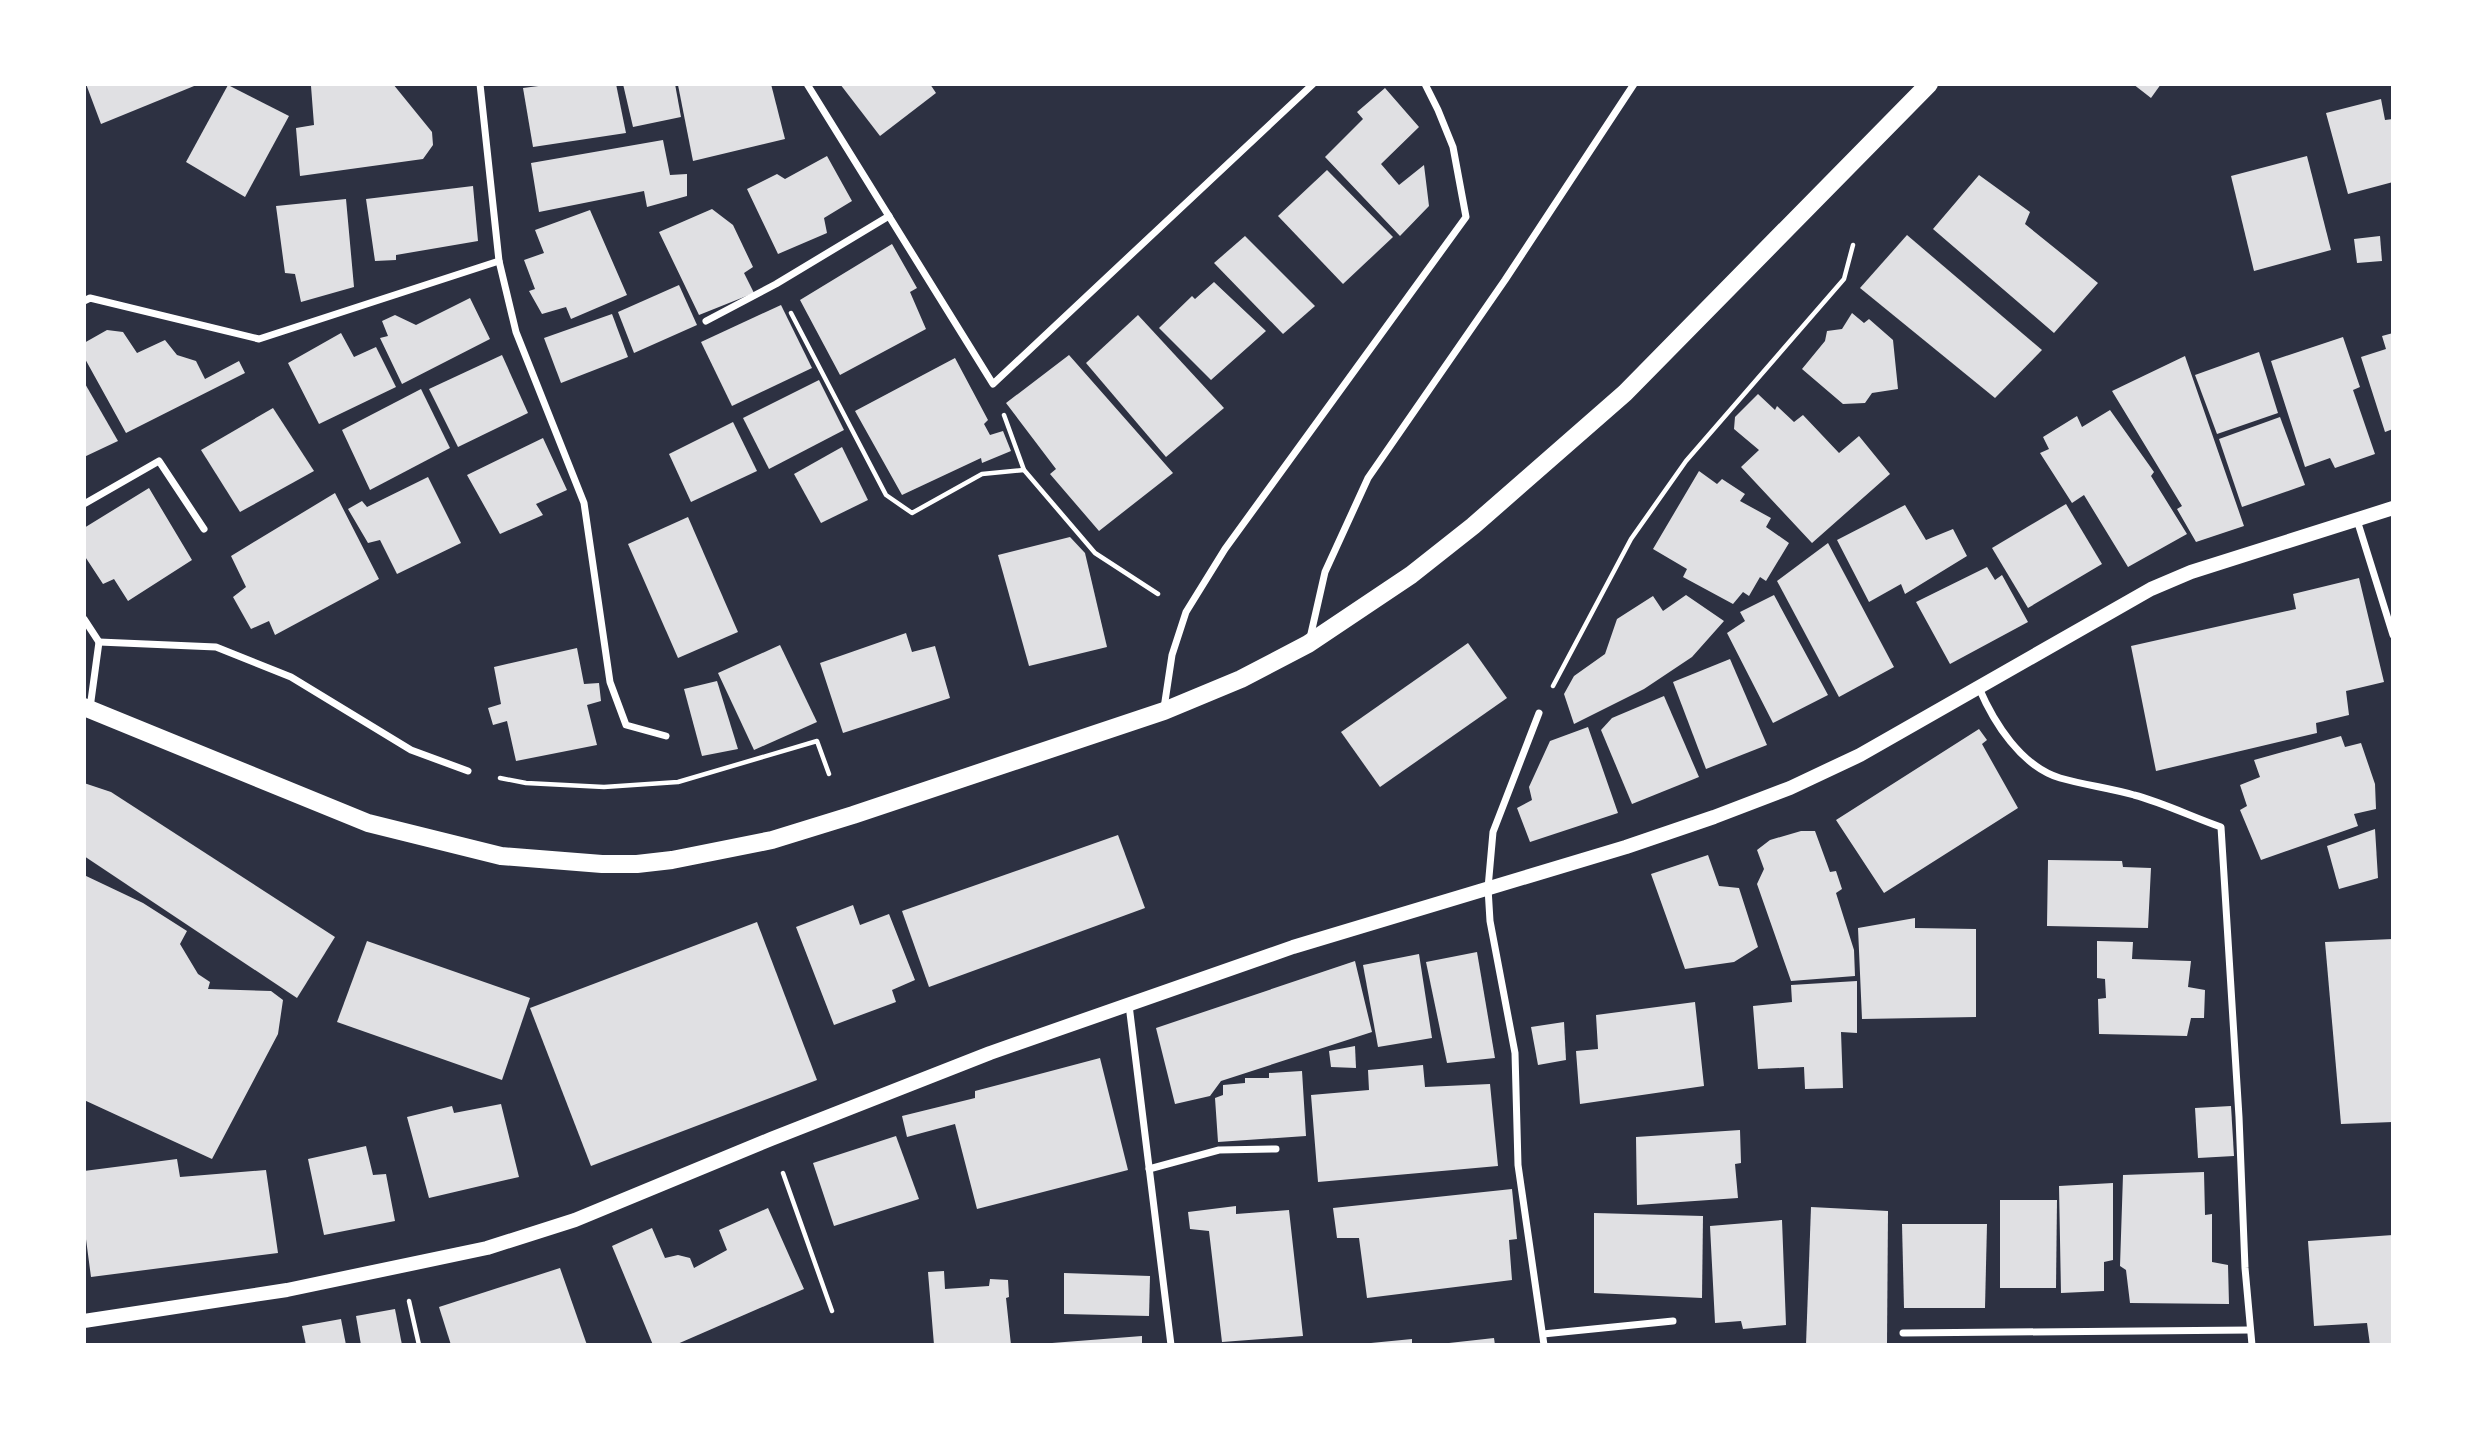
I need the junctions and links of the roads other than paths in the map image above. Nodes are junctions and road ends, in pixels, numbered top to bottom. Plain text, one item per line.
1 (480, 84) edge
2 (807, 84) edge
3 (1313, 84) edge
4 (1425, 84) edge
5 (1634, 84) edge
6 (1929, 84) edge
7 (889, 216) junction
8 (499, 261) junction
9 (84, 301) edge
10 (706, 321) dead end
11 (84, 504) edge
12 (2393, 508) edge
13 (2357, 520) junction
14 (204, 529) dead end
15 (84, 619) edge
16 (2393, 635) edge
17 (99, 642) junction
18 (1308, 644) junction
19 (1979, 688) junction
20 (87, 708) edge
21 (1164, 711) junction
22 (1539, 713) road end
23 (666, 736) dead end
24 (468, 771) road end
25 (1488, 888) junction
26 (1129, 1004) junction
27 (1276, 1149) dead end
28 (1149, 1168) junction
29 (84, 1321) edge
30 (1673, 1321) dead end
31 (2250, 1330) junction
32 (1903, 1333) dead end
33 (1543, 1334) junction
34 (1171, 1345) edge
35 (1544, 1345) edge
36 (2252, 1345) edge

1 - 8 street
2 - 7 street
3 - 7 street
4 - 21 street
5 - 18 street
6 - 18 main road
7 - 10 street
8 - 9 street
8 - 23 street
11 - 14 street
12 - 13 main road
13 - 16 street
13 - 19 main road
15 - 17 street
17 - 20 street
17 - 24 street
18 - 21 main road
19 - 25 main road
19 - 31 street
20 - 21 main road
22 - 25 street
25 - 26 main road
25 - 33 street
26 - 28 street
26 - 29 main road
27 - 28 street
28 - 34 street
30 - 33 street
31 - 32 street
31 - 36 street
33 - 35 street

